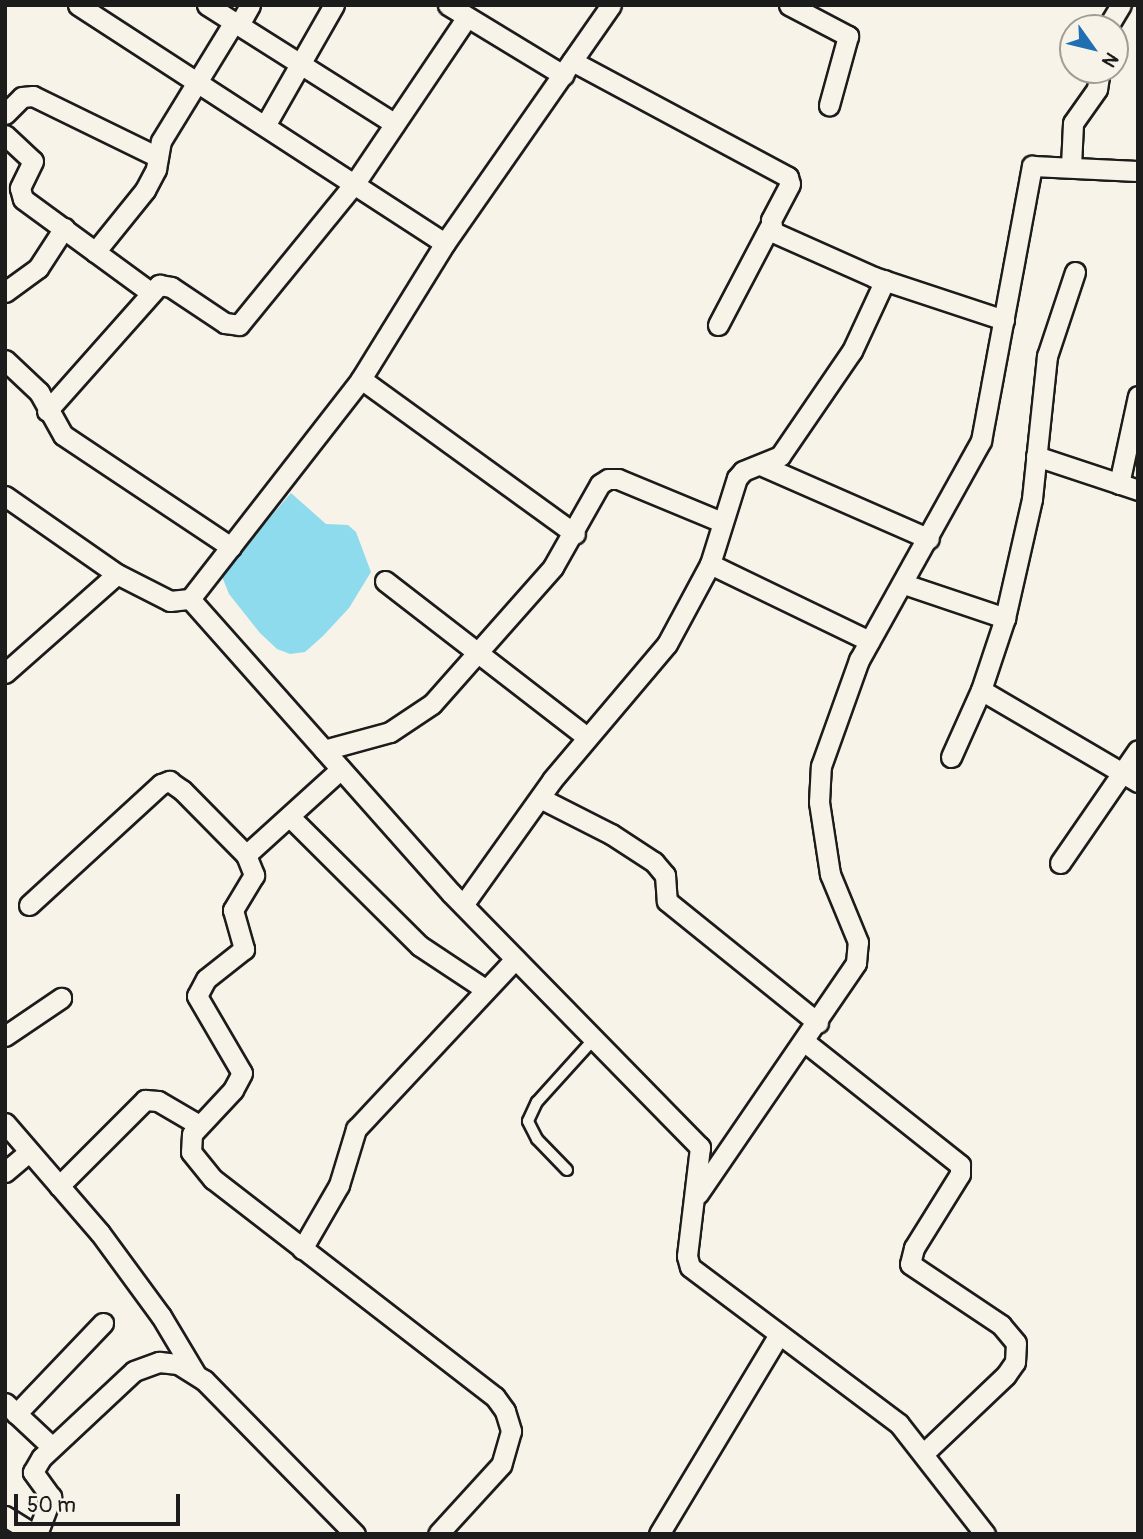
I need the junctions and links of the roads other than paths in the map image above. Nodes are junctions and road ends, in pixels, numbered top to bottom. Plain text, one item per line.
1 (78, 5) edge
2 (207, 5) edge
3 (250, 5) edge
4 (334, 5) edge
5 (448, 5) edge
6 (611, 5) edge
7 (789, 5) edge
8 (467, 17) junction
9 (237, 24) junction
10 (301, 63) junction
11 (567, 68) junction
12 (196, 81) junction
13 (1098, 84) edge
14 (829, 105) dead end
15 (5, 114) edge
16 (266, 124) junction
17 (395, 124) junction
18 (5, 135) edge
19 (158, 157) junction
20 (1070, 166) junction
21 (1138, 171) edge
22 (355, 183) junction
23 (64, 228) junction
24 (769, 228) junction
25 (445, 243) junction
26 (95, 252) junction
27 (1075, 272) dead end
28 (885, 280) junction
29 (5, 292) edge
30 (150, 292) junction
31 (1004, 320) junction
32 (718, 325) dead end
33 (5, 360) edge
34 (361, 379) junction
35 (1138, 396) edge
36 (47, 411) junction
37 (1036, 456) junction
38 (762, 466) junction
39 (1128, 487) edge
40 (5, 496) edge
41 (722, 523) junction
42 (575, 534) junction
43 (929, 539) junction
44 (231, 547) junction
45 (710, 564) junction
46 (117, 574) junction
47 (385, 580) dead end
48 (904, 584) junction
49 (191, 599) junction
50 (1005, 618) junction
51 (869, 641) junction
52 (479, 649) junction
53 (5, 673) edge
54 (981, 690) junction
55 (587, 737) junction
56 (324, 750) junction
57 (1138, 750) edge
58 (950, 757) dead end
59 (341, 769) junction
60 (1130, 778) edge
61 (540, 798) junction
62 (290, 817) junction
63 (246, 856) junction
64 (1060, 863) dead end
65 (29, 905) dead end
66 (463, 905) junction
67 (515, 959) junction
68 (485, 989) junction
69 (61, 998) dead end
70 (818, 1023) junction
71 (5, 1036) edge
72 (593, 1040) junction
73 (805, 1042) junction
74 (5, 1123) edge
75 (199, 1125) junction
76 (29, 1152) junction
77 (568, 1170) dead end
78 (5, 1172) edge
79 (59, 1186) junction
80 (695, 1198) junction
81 (302, 1249) junction
82 (103, 1323) dead end
83 (779, 1334) junction
84 (195, 1373) junction
85 (11, 1409) edge
86 (52, 1447) junction
87 (924, 1453) junction
88 (5, 1516) edge
89 (35, 1534) edge
90 (355, 1534) edge
91 (438, 1534) edge
92 (659, 1534) edge
93 (985, 1534) edge

1 - 12 street
2 - 9 street
3 - 9 street
4 - 10 street
5 - 8 street
6 - 11 street
7 - 14 street
8 - 11 street
8 - 17 street
9 - 10 street
9 - 12 street
10 - 16 street
10 - 17 street
11 - 24 street
11 - 25 street
12 - 16 street
12 - 19 street
13 - 20 street
15 - 19 street
16 - 22 street
17 - 22 street
18 - 23 street
19 - 26 street
20 - 21 street
20 - 31 street
22 - 25 street
22 - 30 street
23 - 26 street
23 - 29 street
24 - 28 street
24 - 32 street
25 - 34 street
26 - 30 street
27 - 37 street
28 - 31 street
28 - 38 street
30 - 36 street
31 - 43 street
33 - 36 street
34 - 42 street
34 - 44 street
35 - 39 street
36 - 44 street
37 - 39 street
37 - 50 street
38 - 41 street
38 - 43 street
40 - 46 street
41 - 42 street
41 - 45 street
42 - 52 street
43 - 48 street
44 - 49 street
45 - 51 street
45 - 55 street
46 - 49 street
46 - 53 street
47 - 52 street
48 - 50 street
48 - 51 street
49 - 56 street
50 - 54 street
51 - 70 street
52 - 55 street
52 - 56 street
54 - 58 street
54 - 60 street
55 - 61 street
56 - 59 street
57 - 60 street
59 - 62 street
59 - 66 street
60 - 64 street
61 - 66 street
61 - 70 street
62 - 63 street
62 - 68 street
63 - 65 street
63 - 75 street
66 - 67 street
67 - 68 street
67 - 72 street
68 - 81 street
69 - 71 street
70 - 73 street
72 - 77 lane
72 - 80 street
73 - 80 street
73 - 87 street
74 - 76 street
75 - 79 street
75 - 81 street
76 - 78 street
76 - 79 street
79 - 84 street
80 - 83 street
81 - 91 street
82 - 85 street
83 - 87 street
83 - 92 street
84 - 86 street
84 - 90 street
85 - 86 street
86 - 89 street
87 - 93 street
88 - 89 street

